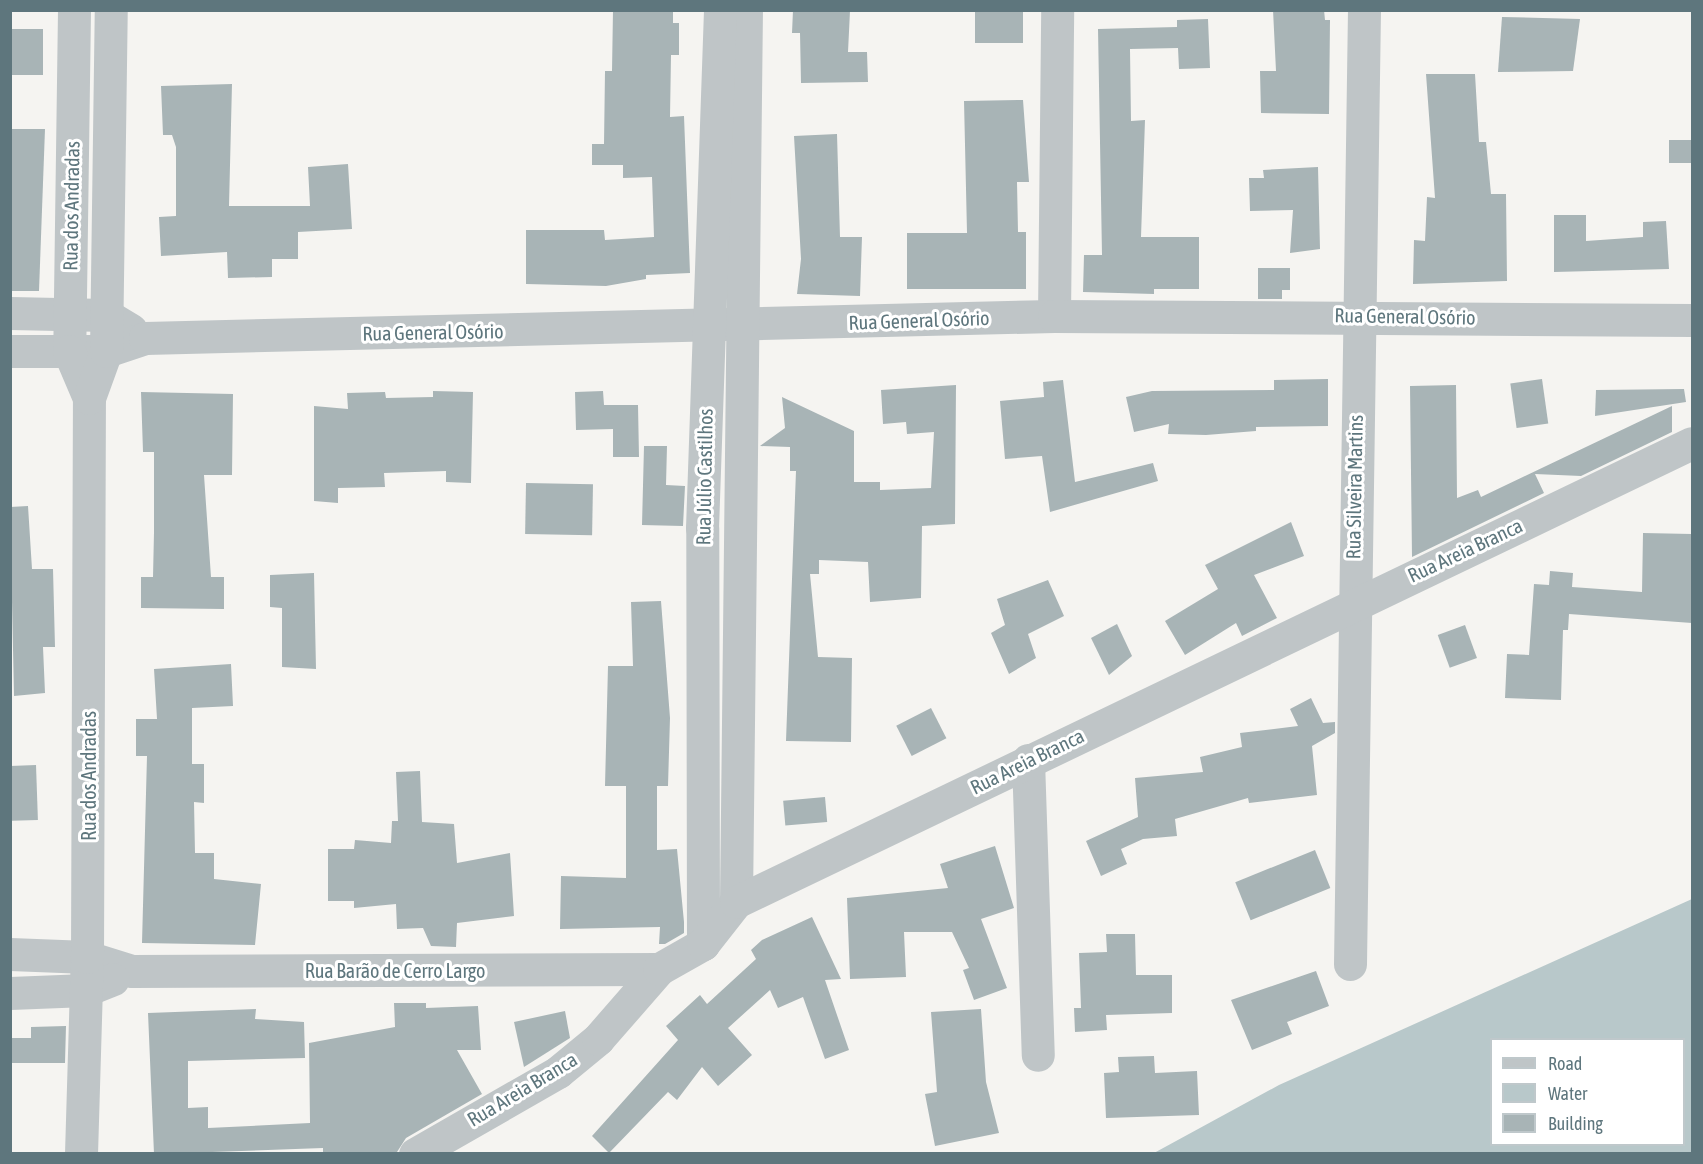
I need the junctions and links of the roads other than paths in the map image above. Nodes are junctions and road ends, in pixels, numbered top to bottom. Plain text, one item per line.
1 (74, 10) edge
2 (111, 10) edge
3 (720, 10) edge
4 (746, 10) edge
5 (1057, 10) edge
6 (1364, 10) edge
7 (109, 121) junction
8 (72, 122) junction
9 (10, 314) edge
10 (70, 314) junction
11 (106, 315) junction
12 (1054, 316) junction
13 (1356, 316) junction
14 (1692, 320) edge
15 (707, 326) junction
16 (741, 326) junction
17 (145, 338) junction
18 (10, 351) edge
19 (69, 351) junction
20 (106, 351) junction
21 (89, 398) junction
22 (1692, 443) edge
23 (702, 528) junction
24 (739, 528) junction
25 (1353, 602) junction
26 (1028, 760) junction
27 (736, 902) junction
28 (703, 944) junction
29 (10, 954) edge
30 (87, 957) junction
31 (1350, 964) dead end
32 (659, 969) junction
33 (132, 971) junction
34 (86, 990) junction
35 (10, 993) edge
36 (1038, 1055) dead end
37 (81, 1154) edge
38 (415, 1154) edge

1 - 8 street, Rua dos Andradas
2 - 7 street, Rua dos Andradas
3 - 15 street, Rua Júlio Castilhos
4 - 16 street, Rua Júlio Castilhos
5 - 12 street
6 - 13 street, Rua Silveira Martins
7 - 8 street
7 - 11 street, Rua dos Andradas
8 - 10 street, Rua dos Andradas
9 - 10 street
10 - 11 street
10 - 19 street, Rua dos Andradas
11 - 17 street
11 - 20 street, Rua dos Andradas
12 - 13 street, Rua General Osório
12 - 16 street, Rua General Osório
13 - 14 street, Rua General Osório
13 - 25 street, Rua Silveira Martins
15 - 16 street, Rua General Osório
15 - 17 street, Rua General Osório
15 - 23 street, Rua Júlio Castilhos
16 - 24 street, Rua Júlio Castilhos
17 - 20 street, Rua General Osório
18 - 19 street, Rua General Osório
19 - 20 street, Rua General Osório
19 - 21 street, Rua dos Andradas
20 - 21 street, Rua dos Andradas
21 - 30 street, Rua dos Andradas
22 - 25 street, Rua Areia Branca
23 - 24 street
23 - 28 street, Rua Júlio Castilhos
24 - 27 street, Rua Júlio Castilhos
25 - 26 street, Rua Areia Branca
25 - 31 street, Rua Silveira Martins
26 - 27 street, Rua Areia Branca
26 - 36 street
27 - 28 street, Rua Areia Branca
28 - 32 street, Rua Areia Branca
29 - 30 street, Rua Barão de Cerro Largo
30 - 33 street, Rua Barão de Cerro Largo
30 - 34 street, Rua dos Andradas
32 - 33 street, Rua Barão de Cerro Largo
32 - 38 street, Rua Areia Branca
33 - 34 street, Rua Barão de Cerro Largo
34 - 35 street, Rua Barão de Cerro Largo
34 - 37 street, Rua dos Andradas

